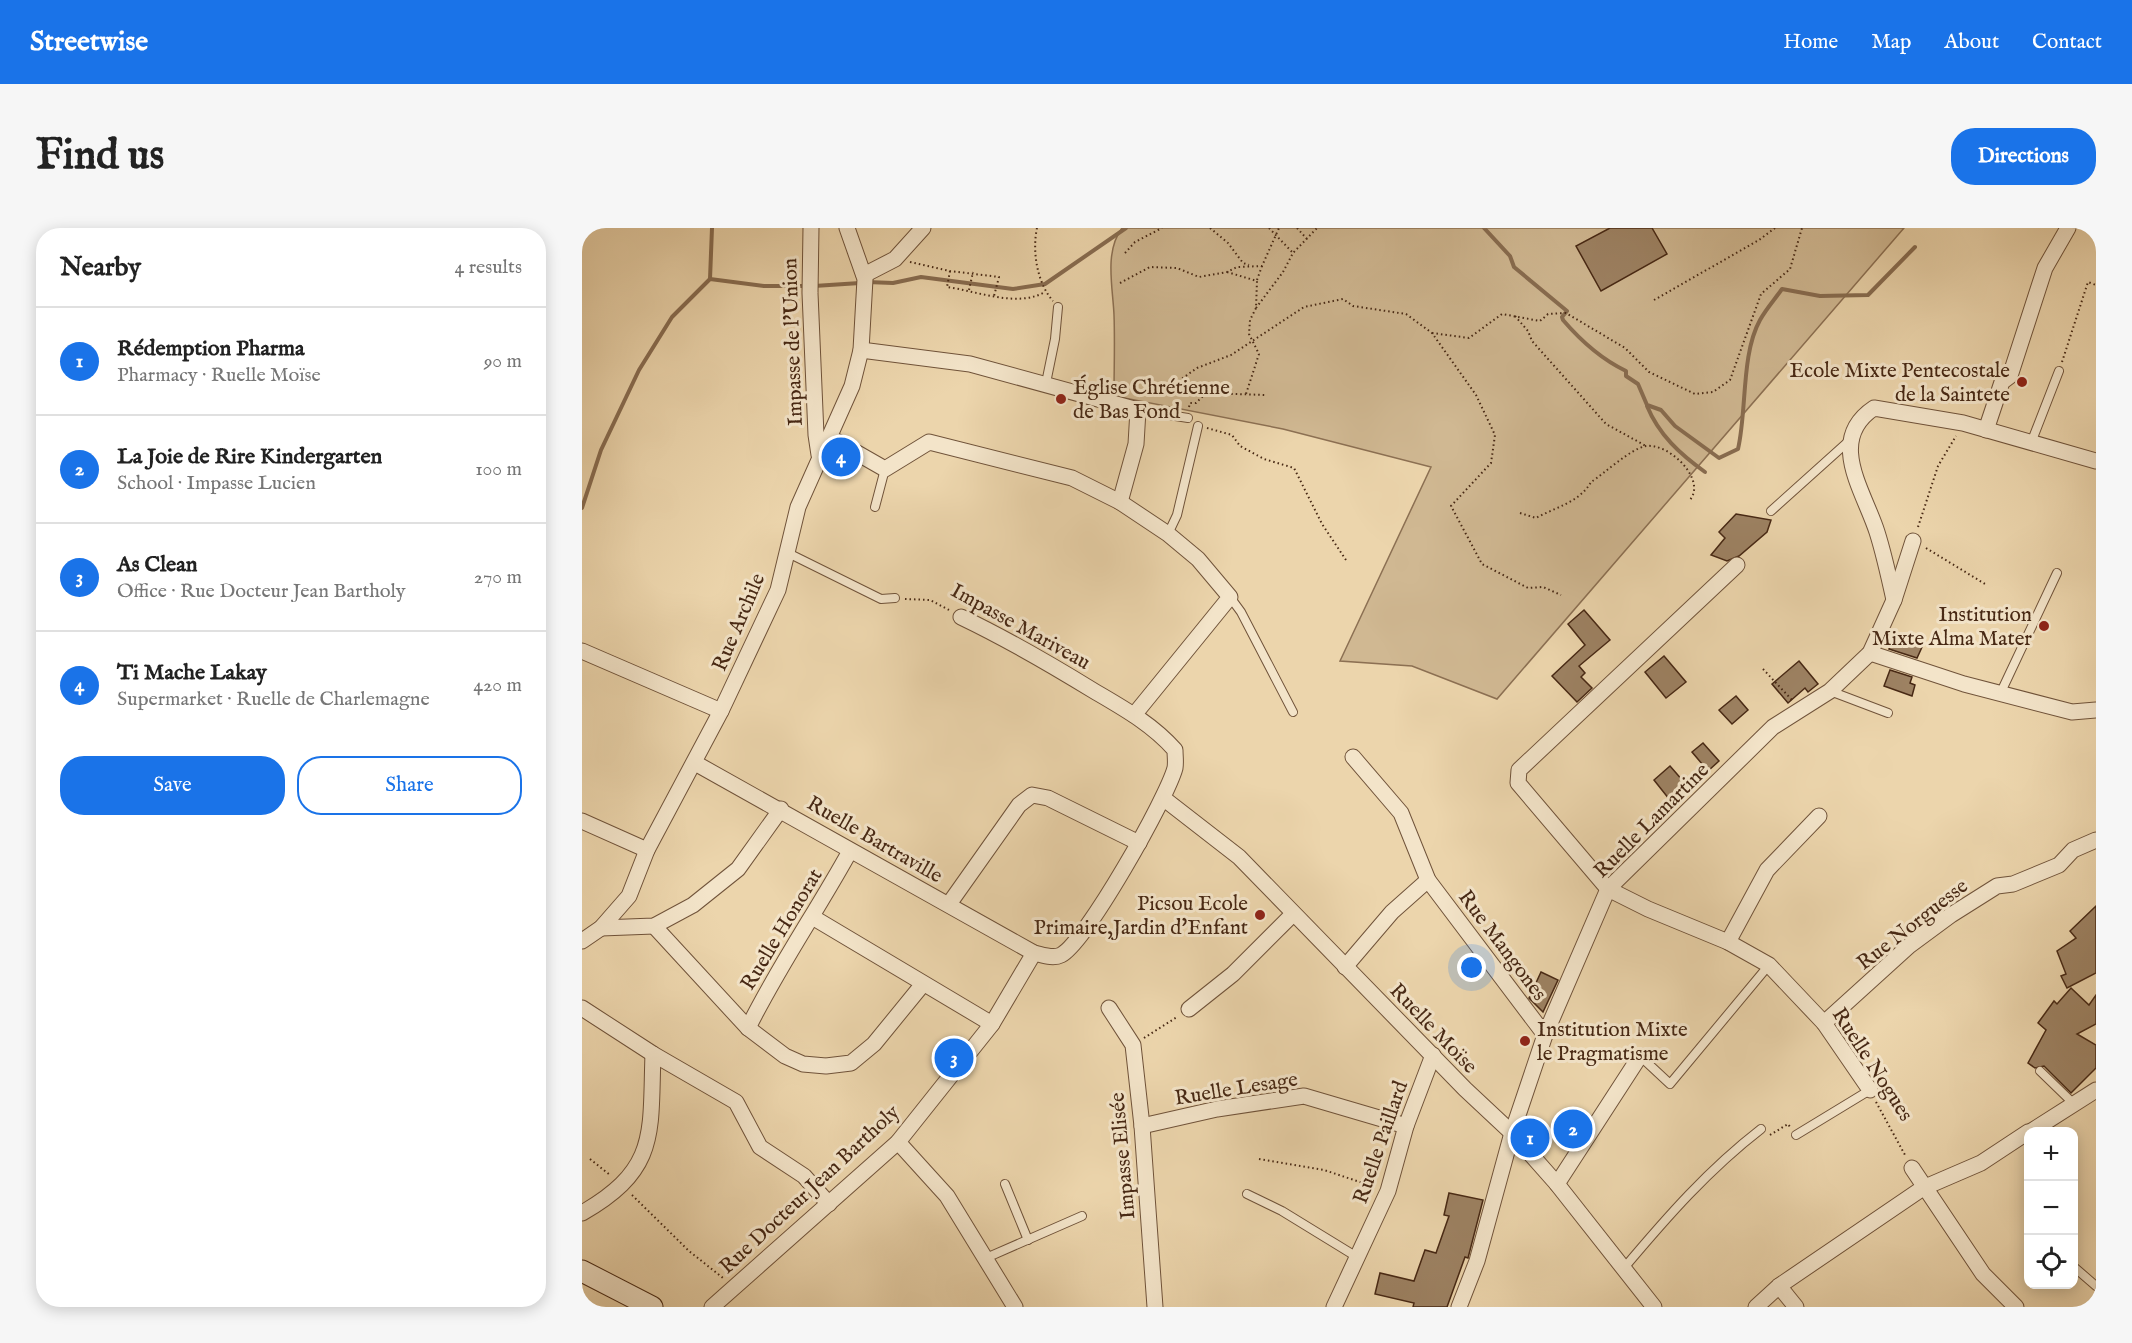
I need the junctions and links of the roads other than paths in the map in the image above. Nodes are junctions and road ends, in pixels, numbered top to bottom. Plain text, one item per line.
1 (811, 228) edge
2 (847, 228) edge
3 (923, 228) edge
4 (2068, 228) edge
5 (864, 281) junction
6 (1058, 307) dead end
7 (861, 350) junction
8 (2059, 371) road end
9 (1046, 383) junction
10 (1137, 410) junction
11 (1188, 418) road end
12 (1198, 426) road end
13 (1986, 430) junction
14 (829, 437) junction
15 (1851, 439) junction
16 (2031, 443) junction
17 (819, 455) junction
18 (2096, 461) edge
19 (885, 469) junction
20 (1120, 502) junction
21 (875, 507) dead end
22 (1771, 511) dead end
23 (1168, 534) junction
24 (1913, 540) road end
25 (786, 552) junction
26 (1737, 565) dead end
27 (2057, 573) dead end
28 (1230, 597) junction
29 (895, 598) road end
30 (1894, 600) junction
31 (961, 617) road end
32 (582, 651) edge
33 (1870, 652) junction
34 (1830, 691) junction
35 (2001, 692) junction
36 (2096, 710) edge
37 (721, 711) junction
38 (1293, 712) dead end
39 (1888, 713) dead end
40 (1134, 715) junction
41 (1353, 757) dead end
42 (694, 763) junction
43 (1163, 798) junction
44 (781, 809) junction
45 (1820, 816) dead end
46 (582, 821) edge
47 (2096, 840) edge
48 (1138, 843) junction
49 (647, 850) junction
50 (850, 851) junction
51 (1428, 880) junction
52 (1608, 889) junction
53 (949, 904) junction
54 (1293, 914) junction
55 (813, 918) junction
56 (654, 927) junction
57 (601, 928) junction
58 (582, 941) edge
59 (1728, 942) junction
60 (1034, 952) junction
61 (1768, 965) junction
62 (1345, 967) junction
63 (923, 984) junction
64 (582, 1008) edge
65 (1109, 1008) dead end
66 (1189, 1009) road end
67 (1824, 1023) junction
68 (992, 1024) junction
69 (748, 1028) junction
70 (1545, 1035) junction
71 (653, 1054) junction
72 (1433, 1055) junction
73 (1640, 1056) joint
74 (2040, 1071) dead end
75 (1870, 1090) joint
76 (2096, 1090) edge
77 (2073, 1103) junction
78 (1142, 1126) junction
79 (1406, 1126) junction
80 (2037, 1127) edge
81 (1761, 1129) road end
82 (1512, 1133) junction
83 (1796, 1135) road end
84 (2024, 1135) edge
85 (898, 1142) junction
86 (1912, 1168) road end
87 (1005, 1184) dead end
88 (1557, 1184) junction
89 (1923, 1188) junction
90 (1247, 1194) dead end
91 (829, 1204) junction
92 (582, 1213) edge
93 (1082, 1216) dead end
94 (1028, 1240) junction
95 (1357, 1257) junction
96 (986, 1258) junction
97 (1624, 1268) junction
98 (582, 1271) edge
99 (2078, 1271) edge
100 (1779, 1286) junction
101 (2096, 1286) edge
102 (652, 1307) edge
103 (712, 1307) edge
104 (1016, 1307) edge
105 (1155, 1307) edge
106 (1334, 1307) edge
107 (1459, 1307) edge
108 (1654, 1307) edge
109 (1756, 1307) edge
110 (1796, 1307) edge
111 (2016, 1307) edge

1 - 17 street, Impasse de l'Union
2 - 5 street, Rue Archile
3 - 5 street
4 - 13 street
5 - 7 street, Rue Archile
6 - 9 lane
7 - 9 street
7 - 14 street, Rue Archile
8 - 16 lane
9 - 10 street
10 - 11 lane
10 - 20 street
12 - 23 lane
13 - 15 street
13 - 16 street
14 - 17 street, Rue Archile
14 - 19 street
15 - 22 lane
15 - 30 street
16 - 18 street
17 - 25 street, Rue Archile
19 - 20 street
19 - 21 lane
20 - 23 street
23 - 28 street
24 - 30 street, Ruelle Lamartine
25 - 29 lane
25 - 37 street, Rue Archile
26 - 52 street
27 - 35 lane
28 - 38 lane
28 - 40 street
30 - 33 street, Ruelle Lamartine
31 - 40 street, Impasse Mariveau
32 - 37 street
33 - 34 street, Ruelle Lamartine
33 - 35 street
34 - 39 lane
34 - 52 street, Ruelle Lamartine
35 - 36 street
37 - 42 street, Rue Archile
40 - 43 street, Impasse Mariveau
41 - 51 street, Rue Mangones
42 - 44 street, Ruelle Bartraville
42 - 49 street, Rue Archile
43 - 48 street
43 - 54 street, Ruelle Moïse
44 - 50 street, Ruelle Bartraville
44 - 56 street
45 - 59 street
46 - 49 street
47 - 67 street, Rue Norguesse
48 - 53 street
48 - 60 street
49 - 57 street, Rue Archile
50 - 53 street, Ruelle Bartraville
50 - 55 street, Ruelle Honorat
51 - 62 street
51 - 70 street, Rue Mangones
52 - 59 street, Ruelle Nogues
52 - 70 street, Ruelle Lamartine
53 - 60 street, Ruelle Bartraville
54 - 62 street, Ruelle Moïse
54 - 66 street
55 - 63 street
55 - 69 street, Ruelle Honorat
56 - 57 street
56 - 69 street, Ruelle Honorat
57 - 58 street, Rue Archile
59 - 61 street, Ruelle Nogues
60 - 68 street, Rue Docteur Jean Bartholy
61 - 67 street, Ruelle Nogues
61 - 73 lane
62 - 72 street, Ruelle Moïse
63 - 68 street
63 - 69 street, Ruelle Honorat
64 - 71 street
65 - 78 street, Impasse Elisée
67 - 75 street, Ruelle Nogues
68 - 85 street, Rue Docteur Jean Bartholy
70 - 82 street, Ruelle Lamartine
71 - 91 street
71 - 92 street
72 - 79 street, Ruelle Paillard
72 - 82 street, Ruelle Moïse
73 - 88 street
74 - 77 lane
75 - 83 lane
76 - 77 street
77 - 80 street
78 - 79 street, Ruelle Lesage
78 - 105 street, Impasse Elisée
79 - 95 street, Ruelle Paillard
81 - 97 lane
82 - 88 street, Ruelle Moïse
82 - 107 street, Ruelle Lamartine
84 - 89 street
85 - 91 street, Rue Docteur Jean Bartholy
85 - 96 street
86 - 89 street
87 - 94 lane
88 - 97 street, Ruelle Moïse
89 - 100 street
89 - 111 street
90 - 95 lane
91 - 103 street, Rue Docteur Jean Bartholy
93 - 94 lane
94 - 96 lane
95 - 106 street, Ruelle Paillard
96 - 104 street
97 - 108 street, Ruelle Moïse
98 - 102 main road
99 - 101 lane
100 - 109 street
100 - 110 street

